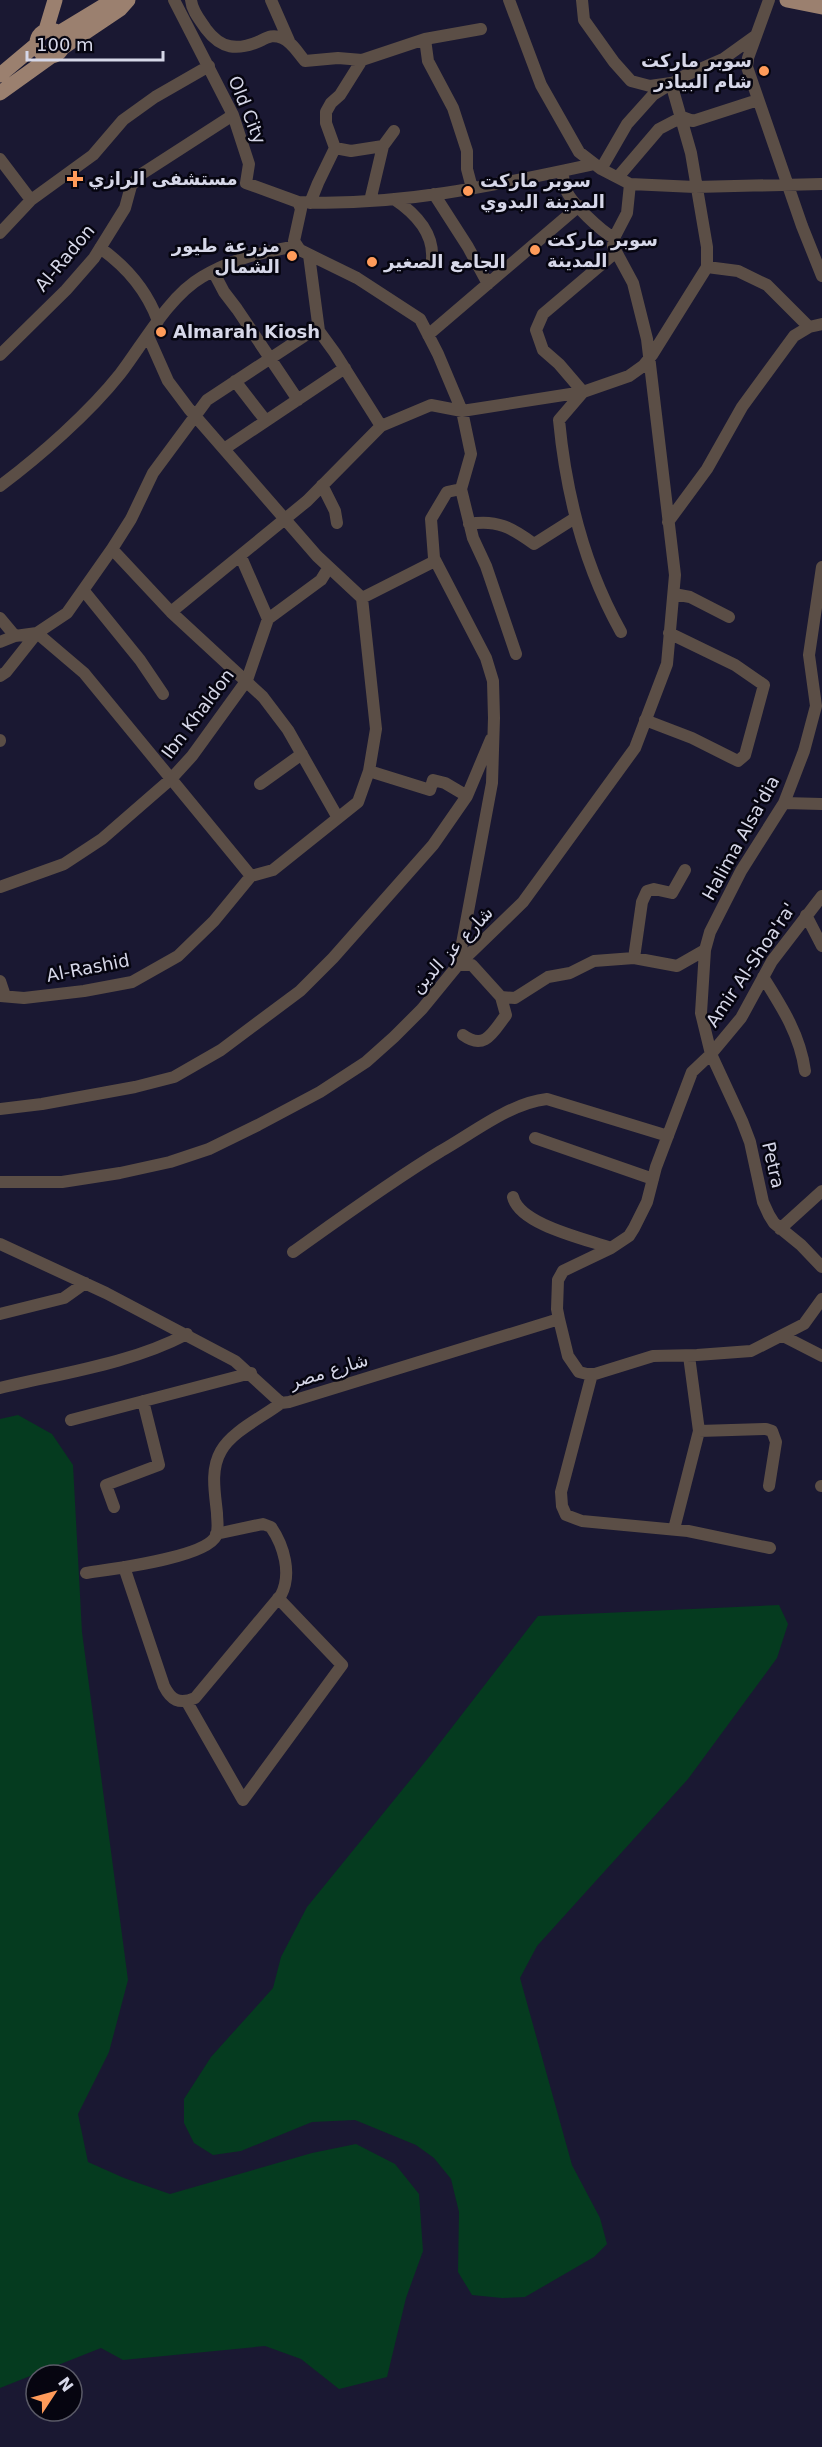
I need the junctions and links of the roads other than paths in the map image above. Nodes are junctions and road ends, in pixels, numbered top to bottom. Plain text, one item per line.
1 (55, 0) edge
2 (117, 0) edge
3 (128, 0) edge
4 (174, 0) edge
5 (190, 0) edge
6 (271, 0) edge
7 (509, 0) edge
8 (582, 0) edge
9 (769, 0) edge
10 (787, 0) edge
11 (822, 7) edge
12 (481, 29) dead end
13 (755, 36) junction
14 (425, 39) junction
15 (290, 41) junction
16 (51, 42) junction
17 (362, 60) junction
18 (209, 66) junction
19 (0, 75) edge
20 (671, 83) junction
21 (0, 93) edge
22 (758, 100) junction
23 (233, 115) junction
24 (682, 117) junction
25 (394, 131) dead end
26 (383, 146) junction
27 (335, 148) junction
28 (0, 159) edge
29 (597, 166) junction
30 (563, 171) junction
31 (618, 177) junction
32 (630, 184) junction
33 (787, 184) junction
34 (822, 184) edge
35 (695, 187) junction
36 (472, 188) junction
37 (434, 194) junction
38 (394, 199) junction
39 (31, 200) junction
40 (370, 201) junction
41 (297, 202) junction
42 (310, 203) junction
43 (579, 206) junction
44 (0, 233) edge
45 (614, 238) junction
46 (296, 246) junction
47 (100, 248) junction
48 (615, 253) junction
49 (309, 255) junction
50 (432, 259) dead end
51 (707, 267) junction
52 (213, 271) junction
53 (822, 276) edge
54 (488, 284) junction
55 (158, 321) junction
56 (816, 326) edge
57 (318, 327) junction
58 (428, 335) junction
59 (148, 336) junction
60 (0, 355) edge
61 (270, 358) junction
62 (648, 360) junction
63 (345, 368) junction
64 (234, 381) junction
65 (583, 392) junction
66 (298, 400) junction
67 (462, 411) junction
68 (195, 416) junction
69 (266, 421) junction
70 (381, 426) junction
71 (224, 449) junction
72 (322, 485) junction
73 (0, 486) edge
74 (461, 489) junction
75 (575, 518) junction
76 (285, 519) junction
77 (668, 522) junction
78 (337, 523) dead end
79 (469, 524) junction
80 (112, 549) junction
81 (241, 557) junction
82 (435, 561) junction
83 (329, 567) junction
84 (822, 567) edge
85 (84, 591) junction
86 (674, 594) junction
87 (362, 598) junction
88 (171, 612) junction
89 (729, 617) dead end
90 (0, 618) edge
91 (268, 618) junction
92 (621, 632) dead end
93 (37, 633) junction
94 (669, 633) junction
95 (15, 636) junction
96 (0, 642) edge
97 (516, 654) dead end
98 (817, 667) edge
99 (0, 676) edge
100 (246, 682) junction
101 (164, 694) dead end
102 (645, 720) junction
103 (494, 732) junction
104 (302, 754) junction
105 (369, 771) junction
106 (171, 779) junction
107 (260, 784) dead end
108 (467, 796) junction
109 (784, 803) junction
110 (822, 804) edge
111 (338, 818) junction
112 (685, 870) dead end
113 (251, 876) junction
114 (0, 887) edge
115 (822, 896) edge
116 (806, 915) junction
117 (822, 946) edge
118 (705, 950) junction
119 (634, 958) junction
120 (458, 965) junction
121 (763, 977) junction
122 (0, 981) edge
123 (2, 996) edge
124 (501, 997) junction
125 (463, 1035) dead end
126 (711, 1054) junction
127 (805, 1071) dead end
128 (0, 1109) edge
129 (668, 1136) junction
130 (536, 1138) dead end
131 (653, 1179) junction
132 (0, 1182) edge
133 (822, 1191) edge
134 (513, 1197) dead end
135 (780, 1229) junction
136 (0, 1244) edge
137 (611, 1248) junction
138 (293, 1252) dead end
139 (822, 1267) edge
140 (85, 1283) junction
141 (822, 1299) edge
142 (0, 1314) edge
143 (559, 1319) junction
144 (187, 1334) junction
145 (783, 1336) junction
146 (689, 1356) junction
147 (822, 1356) edge
148 (251, 1373) junction
149 (592, 1374) junction
150 (0, 1388) edge
151 (143, 1401) junction
152 (281, 1403) junction
153 (71, 1420) dead end
154 (699, 1431) junction
155 (769, 1486) dead end
156 (114, 1508) dead end
157 (674, 1529) junction
158 (216, 1534) junction
159 (770, 1548) dead end
160 (124, 1567) junction
161 (86, 1573) dead end
162 (278, 1598) junction
163 (187, 1702) junction

1 - 16 main road
2 - 16 main road
3 - 16 main road
4 - 18 street, Old City
5 - 15 street
6 - 15 street
7 - 29 street
8 - 20 street
9 - 13 street
10 - 11 main road
12 - 14 street
13 - 20 street
13 - 22 street
14 - 17 street
14 - 36 street
15 - 17 street
16 - 19 main road
16 - 21 main road
17 - 27 street
18 - 23 street, Old City
18 - 39 street
20 - 24 street
20 - 29 street
22 - 24 street
22 - 33 street
23 - 41 street, Old City
23 - 47 street, Al-Radon
24 - 31 street
24 - 35 street
25 - 26 street
26 - 27 street
26 - 40 street
27 - 42 street
28 - 39 street
29 - 30 street
29 - 31 street
30 - 36 street
30 - 43 street
31 - 32 street
32 - 35 street
32 - 45 street
33 - 34 street
33 - 35 street
33 - 53 street
35 - 51 street
36 - 37 street
37 - 38 street
37 - 54 street
38 - 40 street
38 - 50 street
39 - 44 street
40 - 42 street
41 - 42 street
41 - 46 street
43 - 45 street
43 - 54 street
45 - 48 street
46 - 49 street
46 - 52 street
47 - 55 street
47 - 60 street, Al-Radon
48 - 62 street, شارع عز الدين
48 - 65 street
49 - 57 street
49 - 58 street
51 - 56 street
51 - 62 street
52 - 55 street
52 - 61 street
54 - 58 street
55 - 59 street
56 - 77 street
57 - 61 street
57 - 63 street
58 - 67 street
59 - 68 street
59 - 73 street
61 - 64 street
61 - 66 street
62 - 65 street
62 - 77 street, شارع عز الدين
63 - 66 street
63 - 70 street
64 - 68 street
64 - 69 street
65 - 67 street
65 - 75 street
66 - 69 street
67 - 70 street
67 - 74 street
68 - 71 street
68 - 80 street
69 - 71 street
70 - 72 street
71 - 76 street
72 - 76 street
72 - 78 street
74 - 79 street
74 - 82 street
75 - 79 street
75 - 92 street
76 - 81 street
76 - 83 street
77 - 86 street, شارع عز الدين
79 - 97 street
80 - 85 street
80 - 88 street
81 - 88 street
81 - 91 street
82 - 87 street
82 - 103 street
83 - 87 street
83 - 91 street
84 - 98 street, Halima Alsa'dia
85 - 93 street
85 - 101 street
86 - 89 street
86 - 94 street, شارع عز الدين
87 - 105 street
88 - 100 street
90 - 95 street
91 - 100 street, Ibn Khaldon
93 - 95 street
93 - 99 street
93 - 106 street
94 - 102 street, شارع عز الدين
94 - 102 street
95 - 96 street
98 - 109 street, Halima Alsa'dia
100 - 104 street
100 - 106 street, Ibn Khaldon
102 - 120 street, شارع عز الدين
103 - 108 street
103 - 120 street
104 - 107 street
104 - 111 street
105 - 108 street
105 - 111 street
106 - 113 street
106 - 114 street, Ibn Khaldon
108 - 128 street
109 - 110 street
109 - 118 street, Halima Alsa'dia
111 - 113 street
112 - 119 street
113 - 123 street, Al-Rashid
115 - 116 street, Amir Al-Shoa'ra'
116 - 117 street
116 - 121 street, Amir Al-Shoa'ra'
118 - 119 street
118 - 126 street, Halima Alsa'dia
119 - 124 street
120 - 124 street
120 - 132 street, شارع عز الدين
121 - 126 street, Amir Al-Shoa'ra'
121 - 127 street
122 - 123 street
124 - 125 street
126 - 129 street, Amir Al-Shoa'ra'
126 - 135 street, Petra
129 - 131 street, Amir Al-Shoa'ra'
129 - 138 street
130 - 131 street
131 - 137 street, Amir Al-Shoa'ra'
133 - 135 street
134 - 137 street
135 - 139 street, Petra
136 - 140 street, شارع مصر
137 - 143 street, Amir Al-Shoa'ra'
140 - 142 street
140 - 144 street, شارع مصر
141 - 145 street
143 - 149 street
143 - 152 street, شارع مصر
144 - 148 street, شارع مصر
144 - 150 street
145 - 146 street
145 - 147 street
146 - 149 street
146 - 154 street
148 - 151 street
148 - 152 street, شارع مصر
149 - 157 street
151 - 153 street
151 - 156 street
152 - 158 street
154 - 155 street
154 - 157 street
157 - 159 street
158 - 160 street
158 - 162 street
160 - 161 street
160 - 163 street
162 - 163 street
162 - 163 street

